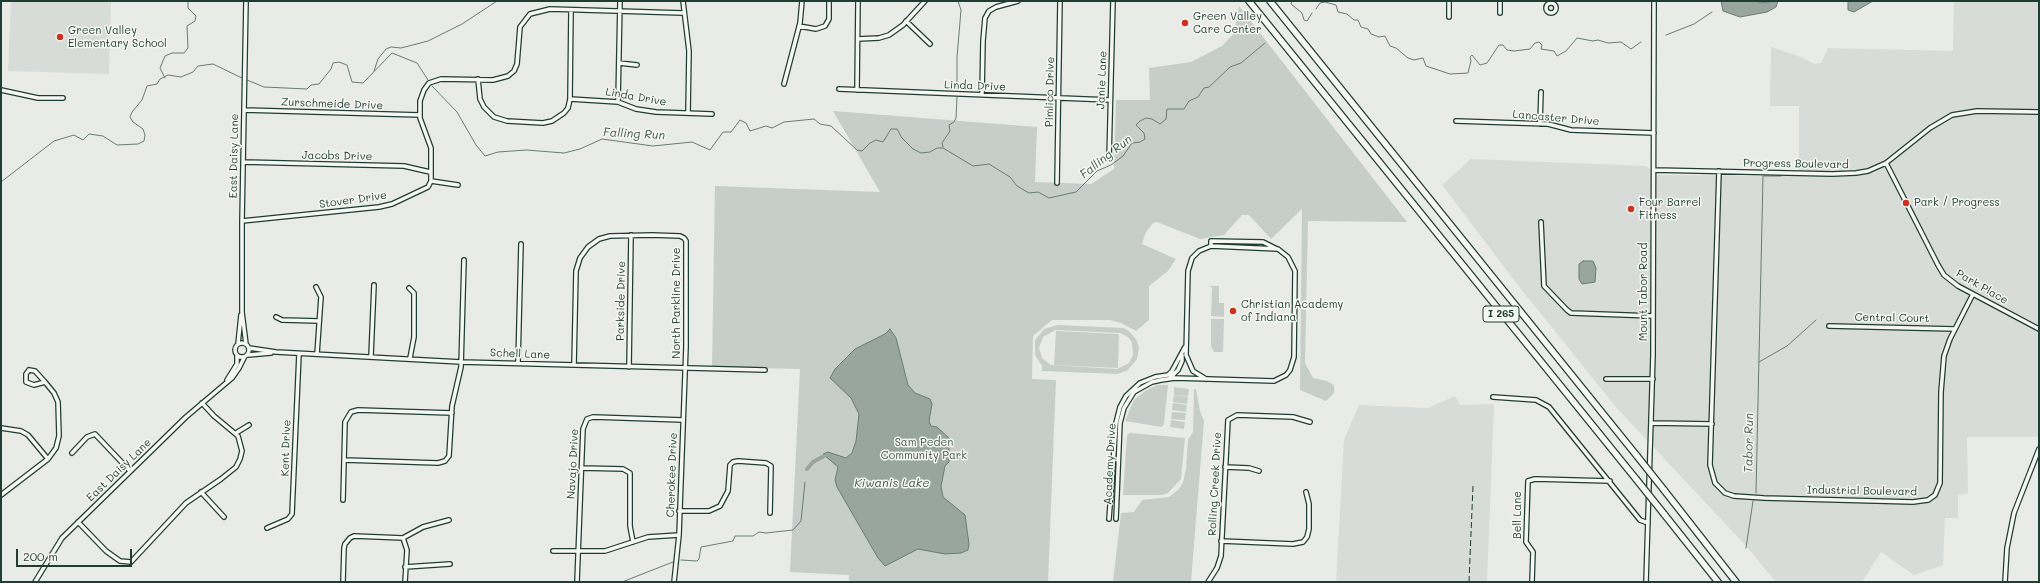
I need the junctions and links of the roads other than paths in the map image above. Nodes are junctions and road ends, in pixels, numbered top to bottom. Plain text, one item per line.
1 (246, 1) edge
2 (620, 1) edge
3 (683, 1) edge
4 (802, 1) edge
5 (829, 1) edge
6 (858, 1) edge
7 (925, 1) edge
8 (1018, 1) edge
9 (1060, 1) edge
10 (1113, 1) edge
11 (1249, 1) edge
12 (1270, 1) edge
13 (1449, 1) edge
14 (1500, 1) edge
15 (1654, 1) edge
16 (571, 10) junction
17 (620, 10) junction
18 (683, 13) junction
19 (1500, 13) dead end
20 (1449, 16) dead end
21 (906, 21) junction
22 (799, 26) junction
23 (858, 39) junction
24 (930, 44) dead end
25 (619, 63) junction
26 (637, 65) dead end
27 (478, 79) junction
28 (784, 84) dead end
29 (839, 89) dead end
30 (1, 90) edge
31 (857, 90) junction
32 (1540, 92) dead end
33 (982, 95) junction
34 (63, 98) dead end
35 (1059, 98) junction
36 (570, 99) junction
37 (1110, 100) junction
38 (618, 102) junction
39 (244, 110) junction
40 (2039, 112) edge
41 (688, 113) junction
42 (712, 114) dead end
43 (420, 115) junction
44 (1456, 121) dead end
45 (1540, 124) junction
46 (1654, 133) junction
47 (1109, 159) dead end
48 (243, 162) junction
49 (1886, 162) junction
50 (1654, 170) junction
51 (1719, 171) junction
52 (430, 172) junction
53 (431, 181) junction
54 (1057, 183) dead end
55 (458, 185) dead end
56 (242, 221) junction
57 (1541, 222) dead end
58 (631, 235) junction
59 (521, 244) dead end
60 (464, 260) dead end
61 (374, 285) dead end
62 (316, 287) dead end
63 (409, 288) dead end
64 (1973, 294) junction
65 (242, 312) junction
66 (1653, 316) junction
67 (276, 317) dead end
68 (319, 322) junction
69 (1829, 326) dead end
70 (2039, 328) edge
71 (1955, 329) junction
72 (238, 344) junction
73 (246, 344) junction
74 (1186, 345) junction
75 (249, 348) junction
76 (276, 352) junction
77 (299, 354) junction
78 (317, 354) junction
79 (248, 355) junction
80 (1182, 355) junction
81 (237, 356) junction
82 (371, 356) junction
83 (244, 358) junction
84 (410, 358) junction
85 (1182, 361) junction
86 (1188, 361) junction
87 (461, 362) junction
88 (518, 363) junction
89 (574, 364) junction
90 (629, 368) junction
91 (685, 369) junction
92 (765, 370) dead end
93 (1169, 378) junction
94 (1653, 378) junction
95 (1206, 379) junction
96 (1606, 379) dead end
97 (226, 381) junction
98 (45, 382) junction
99 (1493, 397) dead end
100 (202, 403) junction
101 (452, 413) junction
102 (683, 420) junction
103 (1310, 422) dead end
104 (1652, 423) junction
105 (1712, 424) junction
106 (249, 425) dead end
107 (1, 428) edge
108 (236, 433) junction
109 (2039, 449) edge
110 (72, 453) dead end
111 (48, 459) junction
112 (344, 460) junction
113 (1224, 467) junction
114 (582, 468) junction
115 (130, 471) junction
116 (1259, 471) dead end
117 (1610, 481) junction
118 (202, 492) junction
119 (1306, 492) dead end
120 (1, 495) edge
121 (343, 500) dead end
122 (679, 511) junction
123 (770, 513) dead end
124 (224, 517) dead end
125 (1109, 519) dead end
126 (1116, 519) dead end
127 (449, 520) dead end
128 (78, 522) junction
129 (1648, 523) junction
130 (267, 528) dead end
131 (679, 535) junction
132 (403, 538) junction
133 (1221, 541) junction
134 (633, 542) junction
135 (553, 551) dead end
136 (578, 552) junction
137 (450, 564) dead end
138 (405, 567) junction
139 (35, 582) edge
140 (343, 582) edge
141 (405, 582) edge
142 (577, 582) edge
143 (674, 582) edge
144 (1208, 582) edge
145 (1532, 582) edge
146 (1646, 582) edge
147 (1718, 582) edge
148 (1736, 582) edge
149 (2005, 582) edge

1 - 39 street, East Daisy Lane
2 - 17 street
3 - 18 street
4 - 22 street
5 - 22 street
6 - 23 street
7 - 21 street
8 - 33 street
9 - 35 street, Pimlico Drive
10 - 37 street, Janie Lane
11 - 147 highway, I 265, bridge
12 - 148 highway, I 265, bridge
13 - 20 street
14 - 19 street
15 - 46 street, Mount Tabor Road
16 - 17 street
16 - 27 street
16 - 36 street
17 - 18 street
17 - 25 street
18 - 41 street
21 - 23 street
21 - 24 street
22 - 28 street
23 - 31 street
25 - 26 street
25 - 38 street
27 - 36 street
27 - 43 street
29 - 31 street, Linda Drive
30 - 34 street
31 - 33 street, Linda Drive
32 - 45 street
33 - 35 street, Linda Drive
35 - 37 street, Linda Drive
35 - 54 street, Pimlico Drive
36 - 38 street, Linda Drive
37 - 47 street, Janie Lane
38 - 41 street, Linda Drive
39 - 43 street, Zurschmeide Drive
39 - 48 street, East Daisy Lane
40 - 49 street, Progress Boulevard
41 - 42 street, Linda Drive
43 - 52 street
44 - 45 street, Lancaster Drive
45 - 46 street, Lancaster Drive
46 - 50 street, Mount Tabor Road
48 - 52 street, Jacobs Drive
48 - 56 street, East Daisy Lane
49 - 51 street, Progress Boulevard
49 - 64 street, Park Place
50 - 51 street, Progress Boulevard
50 - 66 street, Mount Tabor Road
51 - 105 street, Industrial Boulevard
52 - 53 street
53 - 55 street
53 - 56 street, Stover Drive
56 - 65 street, East Daisy Lane
57 - 66 street
58 - 89 street
58 - 90 street, Parkside Drive
58 - 91 street, North Parkline Drive
59 - 88 street
60 - 87 street
61 - 82 street
62 - 68 street
63 - 84 street
64 - 70 street, Park Place
64 - 71 street, Industrial Boulevard
65 - 72 street, East Daisy Lane
65 - 73 street, East Daisy Lane
66 - 94 street, Mount Tabor Road
67 - 68 street
68 - 78 street
69 - 71 street, Central Court
71 - 105 street, Industrial Boulevard
72 - 73 street
72 - 81 street
73 - 75 street
74 - 80 street
74 - 86 street, Academy Drive
74 - 95 street, Academy Drive
75 - 76 street, Schell Lane
75 - 79 street
76 - 77 street, Schell Lane
76 - 79 street, Schell Lane
77 - 78 street, Schell Lane
77 - 130 street, Kent Drive
78 - 82 street, Schell Lane
79 - 83 street
80 - 85 street
80 - 125 street, Academy Drive
81 - 83 street
81 - 97 street, East Daisy Lane
82 - 84 street, Schell Lane
83 - 97 street, East Daisy Lane
84 - 87 street, Schell Lane
85 - 86 street
85 - 93 street
86 - 95 street
87 - 88 street, Schell Lane
87 - 101 street
88 - 89 street, Schell Lane
89 - 90 street, Schell Lane
90 - 91 street, Schell Lane
91 - 92 street, Schell Lane
91 - 102 street, Cherokee Drive
93 - 95 street, Academy Drive
93 - 126 street, Academy Drive
94 - 96 street
94 - 104 street, Mount Tabor Road
97 - 100 street, East Daisy Lane
98 - 98 street
98 - 111 street
99 - 117 street
100 - 108 street
100 - 115 street, East Daisy Lane
101 - 112 street
101 - 112 street
102 - 114 street, Navajo Drive
102 - 122 street, Cherokee Drive
103 - 113 street, Rolling Creek Drive
104 - 105 street
104 - 129 street, Mount Tabor Road
106 - 108 street
107 - 111 street
108 - 118 street
109 - 149 street
110 - 115 street
111 - 120 street
112 - 121 street
113 - 116 street
113 - 133 street, Rolling Creek Drive
114 - 134 street
114 - 136 street, Navajo Drive
115 - 128 street, East Daisy Lane
117 - 129 street
117 - 145 street, Bell Lane
118 - 124 street
118 - 128 street
119 - 133 street
122 - 123 street
122 - 131 street, Cherokee Drive
127 - 132 street
128 - 139 street, East Daisy Lane
129 - 146 street, Mount Tabor Road
131 - 134 street
131 - 143 street, Cherokee Drive
132 - 138 street
132 - 140 street
133 - 144 street, Rolling Creek Drive
134 - 136 street
135 - 136 street
136 - 142 street, Navajo Drive
137 - 138 street
138 - 141 street

